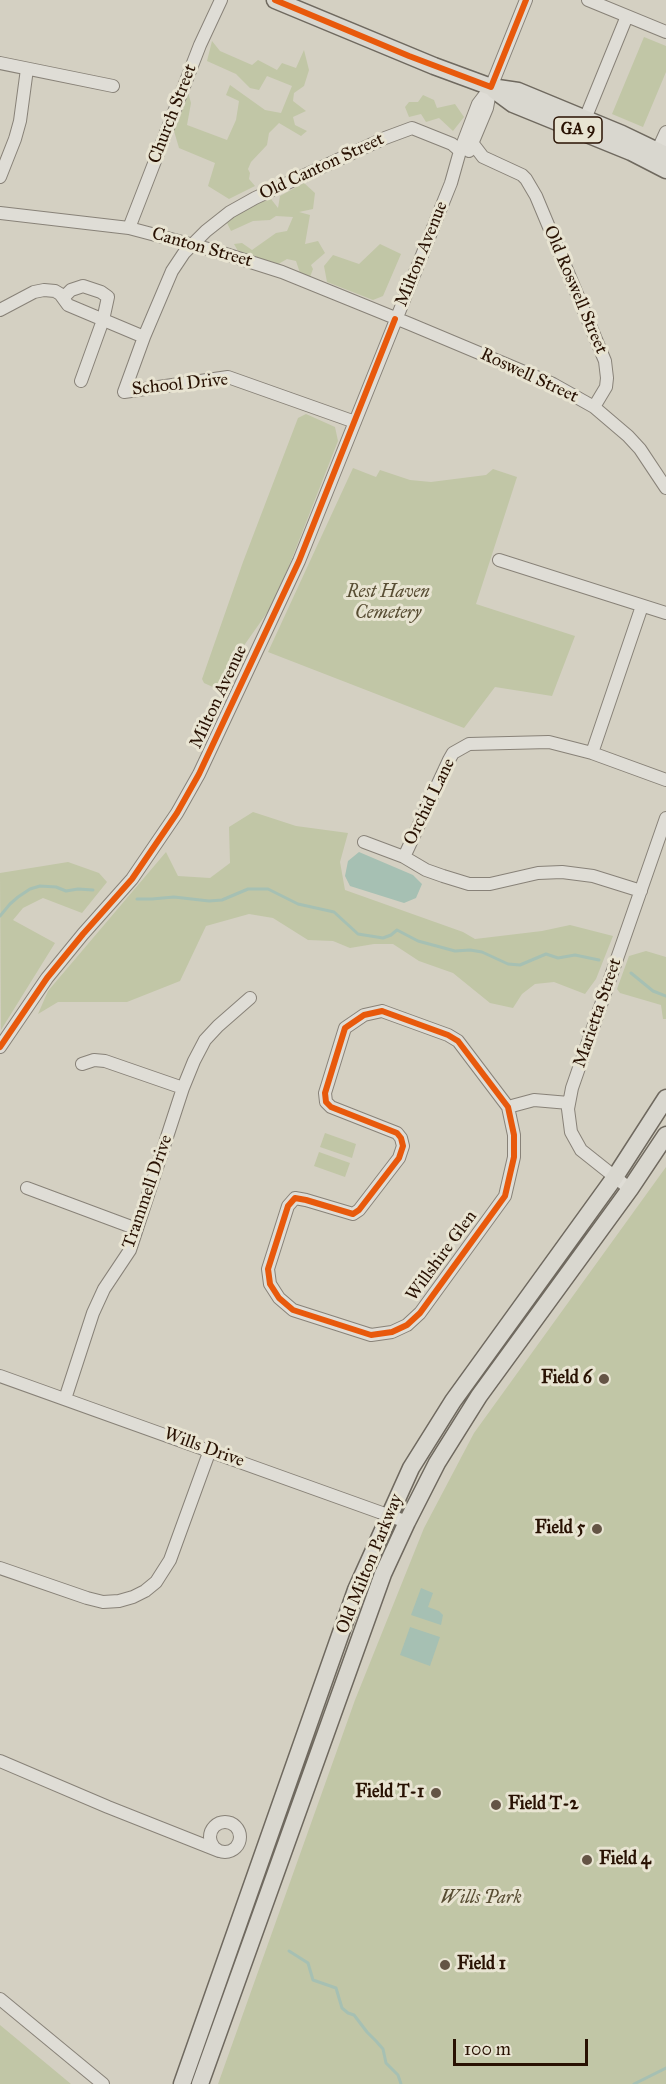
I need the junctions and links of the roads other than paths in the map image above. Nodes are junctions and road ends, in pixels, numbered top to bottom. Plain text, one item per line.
1 (221, 0) edge
2 (275, 0) edge
3 (588, 0) edge
4 (522, 1) edge
5 (627, 16) junction
6 (666, 30) edge
7 (0, 63) edge
8 (27, 69) junction
9 (113, 86) dead end
10 (491, 87) junction
11 (585, 119) junction
12 (666, 132) edge
13 (473, 144) junction
14 (460, 151) junction
15 (660, 160) edge
16 (0, 177) edge
17 (450, 183) junction
18 (0, 213) edge
19 (129, 228) junction
20 (192, 244) junction
21 (63, 298) junction
22 (0, 310) edge
23 (395, 319) junction
24 (103, 320) junction
25 (144, 337) junction
26 (81, 381) dead end
27 (594, 407) junction
28 (355, 422) junction
29 (666, 488) edge
30 (500, 560) dead end
31 (642, 606) junction
32 (666, 613) edge
33 (592, 753) junction
34 (666, 780) edge
35 (666, 818) edge
36 (364, 842) dead end
37 (404, 857) junction
38 (640, 891) junction
39 (249, 998) dead end
40 (0, 1047) edge
41 (82, 1064) dead end
42 (183, 1088) junction
43 (666, 1098) edge
44 (569, 1103) junction
45 (508, 1107) junction
46 (666, 1135) edge
47 (615, 1177) junction
48 (27, 1188) dead end
49 (630, 1189) junction
50 (137, 1229) junction
51 (0, 1376) edge
52 (65, 1399) junction
53 (210, 1450) junction
54 (389, 1515) junction
55 (407, 1522) junction
56 (0, 1568) edge
57 (0, 1761) edge
58 (219, 1851) dead end
59 (0, 2000) edge
60 (103, 2084) edge
61 (182, 2084) edge
62 (200, 2084) edge

1 - 19 street, Church Street
2 - 10 main road, GA 9
3 - 5 street
4 - 10 street
5 - 6 street
5 - 11 street
7 - 8 street
8 - 9 street
8 - 16 street
10 - 11 main road, GA 9
10 - 13 street, Milton Avenue
10 - 14 street, Milton Avenue
10 - 15 main road, GA 9
11 - 15 main road, GA 9
12 - 15 street
13 - 17 street, Milton Avenue
13 - 27 street, Old Roswell Street
14 - 17 street, Milton Avenue
14 - 20 street, Old Canton Street
17 - 23 street, Milton Avenue
18 - 19 street, Canton Street
19 - 20 street, Canton Street
20 - 23 street, Canton Street
20 - 25 street, School Drive
21 - 22 street
21 - 24 street
21 - 24 street
23 - 27 street, Roswell Street
23 - 28 street, Milton Avenue
24 - 25 street
24 - 26 street
25 - 28 street, School Drive
27 - 29 street, Roswell Street
28 - 40 street, Milton Avenue
30 - 31 street
31 - 32 street
31 - 33 street
33 - 34 street, Orchid Lane
33 - 37 street, Orchid Lane
35 - 38 street, Marietta Street
36 - 37 street
37 - 38 street
38 - 44 street, Marietta Street
39 - 42 street, Trammell Drive
41 - 42 street
42 - 50 street, Trammell Drive
43 - 47 main road, Old Milton Parkway
44 - 45 street
44 - 47 street, Marietta Street
45 - 45 street, Willshire Glen
46 - 49 main road, Old Milton Parkway
47 - 49 street, Marietta Street
47 - 54 main road, Old Milton Parkway
48 - 50 street
49 - 55 main road, Old Milton Parkway
50 - 52 street, Trammell Drive
51 - 52 street, Wills Drive
52 - 53 street, Wills Drive
53 - 54 street, Wills Drive
53 - 56 street
54 - 55 street, Wills Drive
54 - 61 main road, Old Milton Parkway
55 - 62 main road, Old Milton Parkway
57 - 58 street
59 - 60 street

